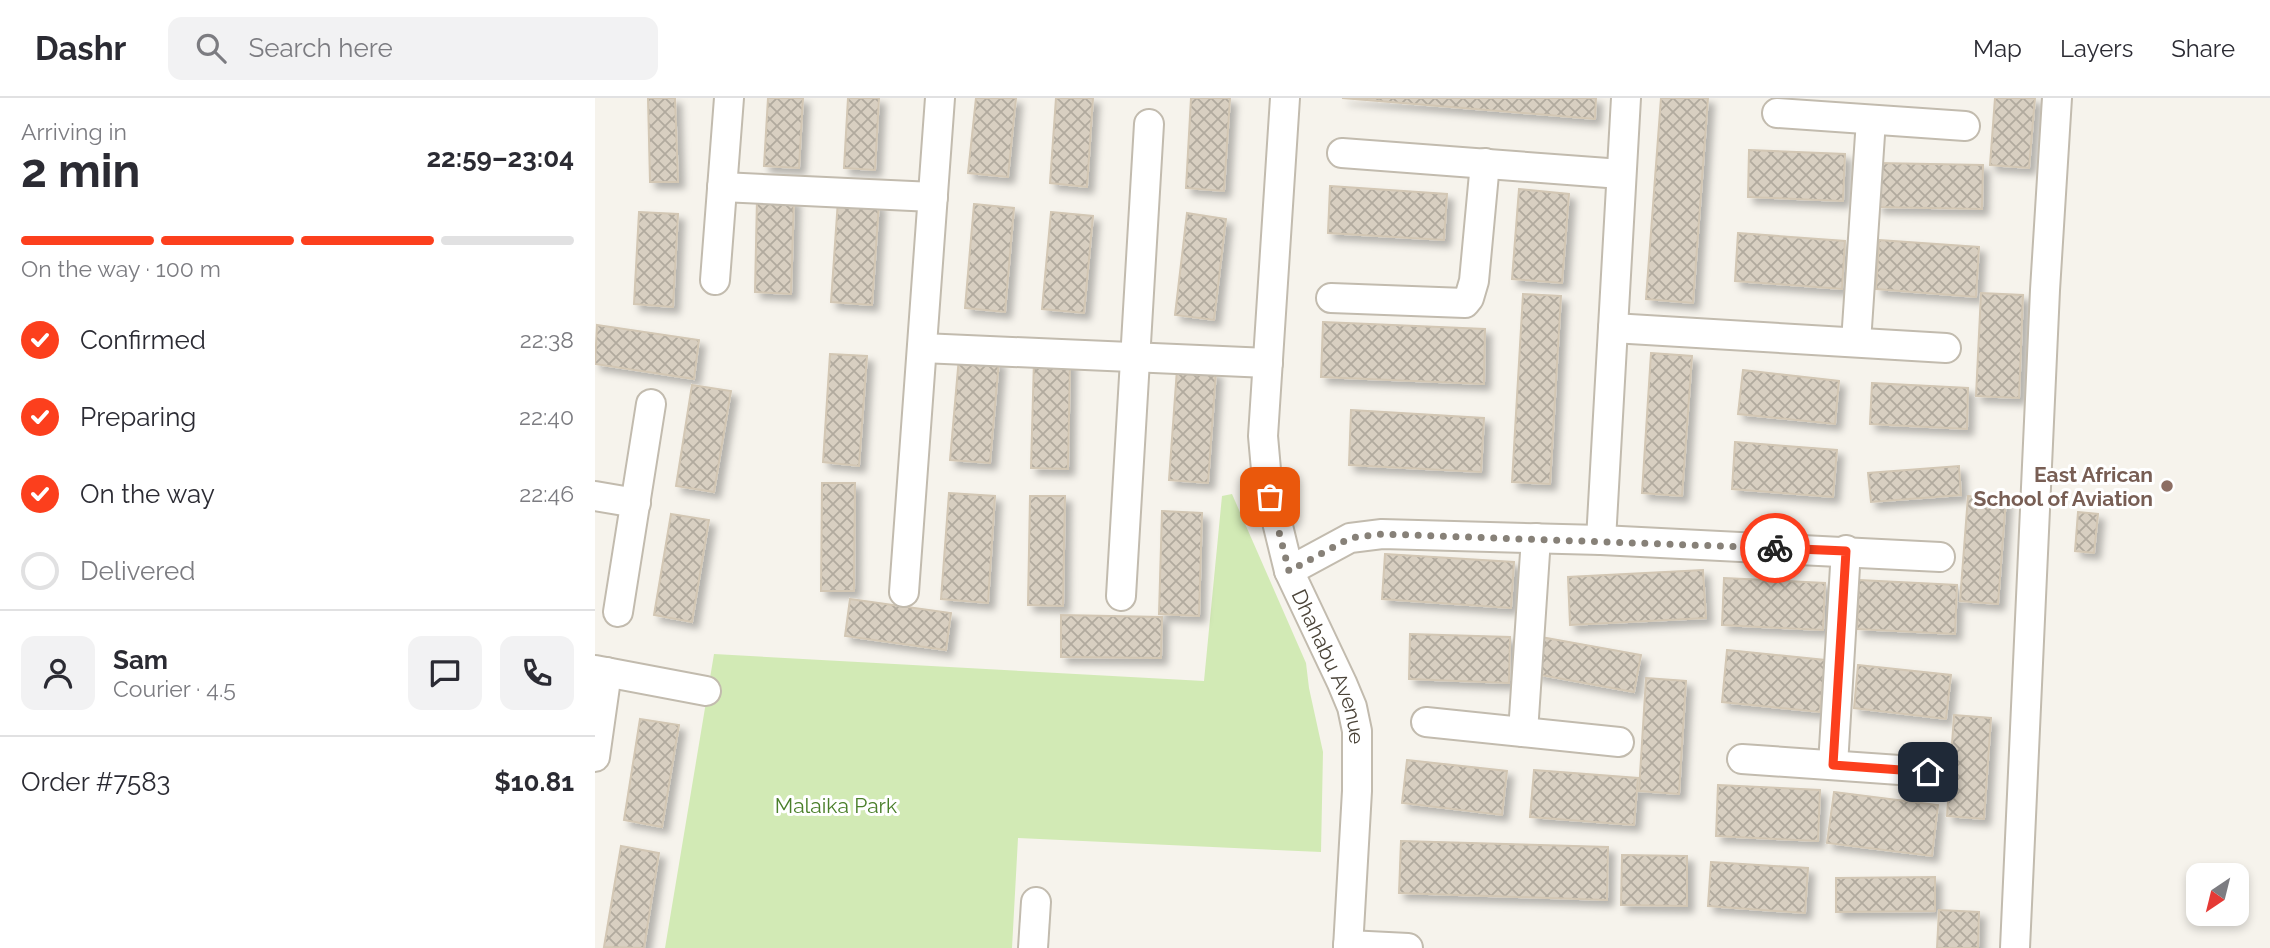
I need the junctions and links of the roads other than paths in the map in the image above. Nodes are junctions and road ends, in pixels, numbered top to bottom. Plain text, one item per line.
1 (729, 98) edge
2 (940, 98) edge
3 (1285, 98) edge
4 (1626, 98) edge
5 (2057, 98) edge
6 (1777, 113) dead end
7 (1871, 120) junction
8 (1149, 124) dead end
9 (1965, 127) dead end
10 (1342, 153) dead end
11 (1485, 163) junction
12 (1621, 174) junction
13 (722, 187) junction
14 (933, 197) junction
15 (715, 280) dead end
16 (1331, 298) dead end
17 (1613, 328) junction
18 (1856, 342) junction
19 (922, 348) junction
20 (1946, 348) dead end
21 (1135, 357) junction
22 (1268, 363) junction
23 (652, 404) dead end
24 (595, 495) edge
25 (636, 503) junction
26 (1536, 538) junction
27 (1601, 540) junction
28 (1846, 551) junction
29 (1940, 556) dead end
30 (1289, 571) junction
31 (904, 592) dead end
32 (1121, 596) dead end
33 (618, 612) dead end
34 (601, 671) edge
35 (706, 691) dead end
36 (1426, 722) dead end
37 (1523, 732) junction
38 (1619, 743) dead end
39 (595, 757) edge
40 (1742, 759) dead end
41 (1833, 765) junction
42 (1928, 772) dead end
43 (1036, 902) dead end
44 (1348, 947) edge
45 (1033, 948) edge
46 (1408, 948) edge
47 (2015, 948) edge

1 - 13 street
2 - 14 street
3 - 22 street, Dhahabu Avenue
4 - 12 street
5 - 47 street
6 - 7 street
7 - 9 street
7 - 18 street
8 - 21 street
10 - 11 street
11 - 12 street
11 - 16 street
12 - 17 street
13 - 14 street
13 - 15 street
14 - 19 street
17 - 18 street
17 - 27 street
18 - 20 street
19 - 21 street
19 - 31 street
21 - 22 street
21 - 32 street
22 - 30 street, Dhahabu Avenue
23 - 25 street
24 - 25 street
25 - 33 street
26 - 27 street
26 - 30 street
26 - 37 street
27 - 28 street
28 - 29 street
28 - 41 street
30 - 44 street, Dhahabu Avenue
34 - 35 street
34 - 39 street
36 - 37 street
37 - 38 street
40 - 41 street
41 - 42 street
43 - 45 street
44 - 46 street

